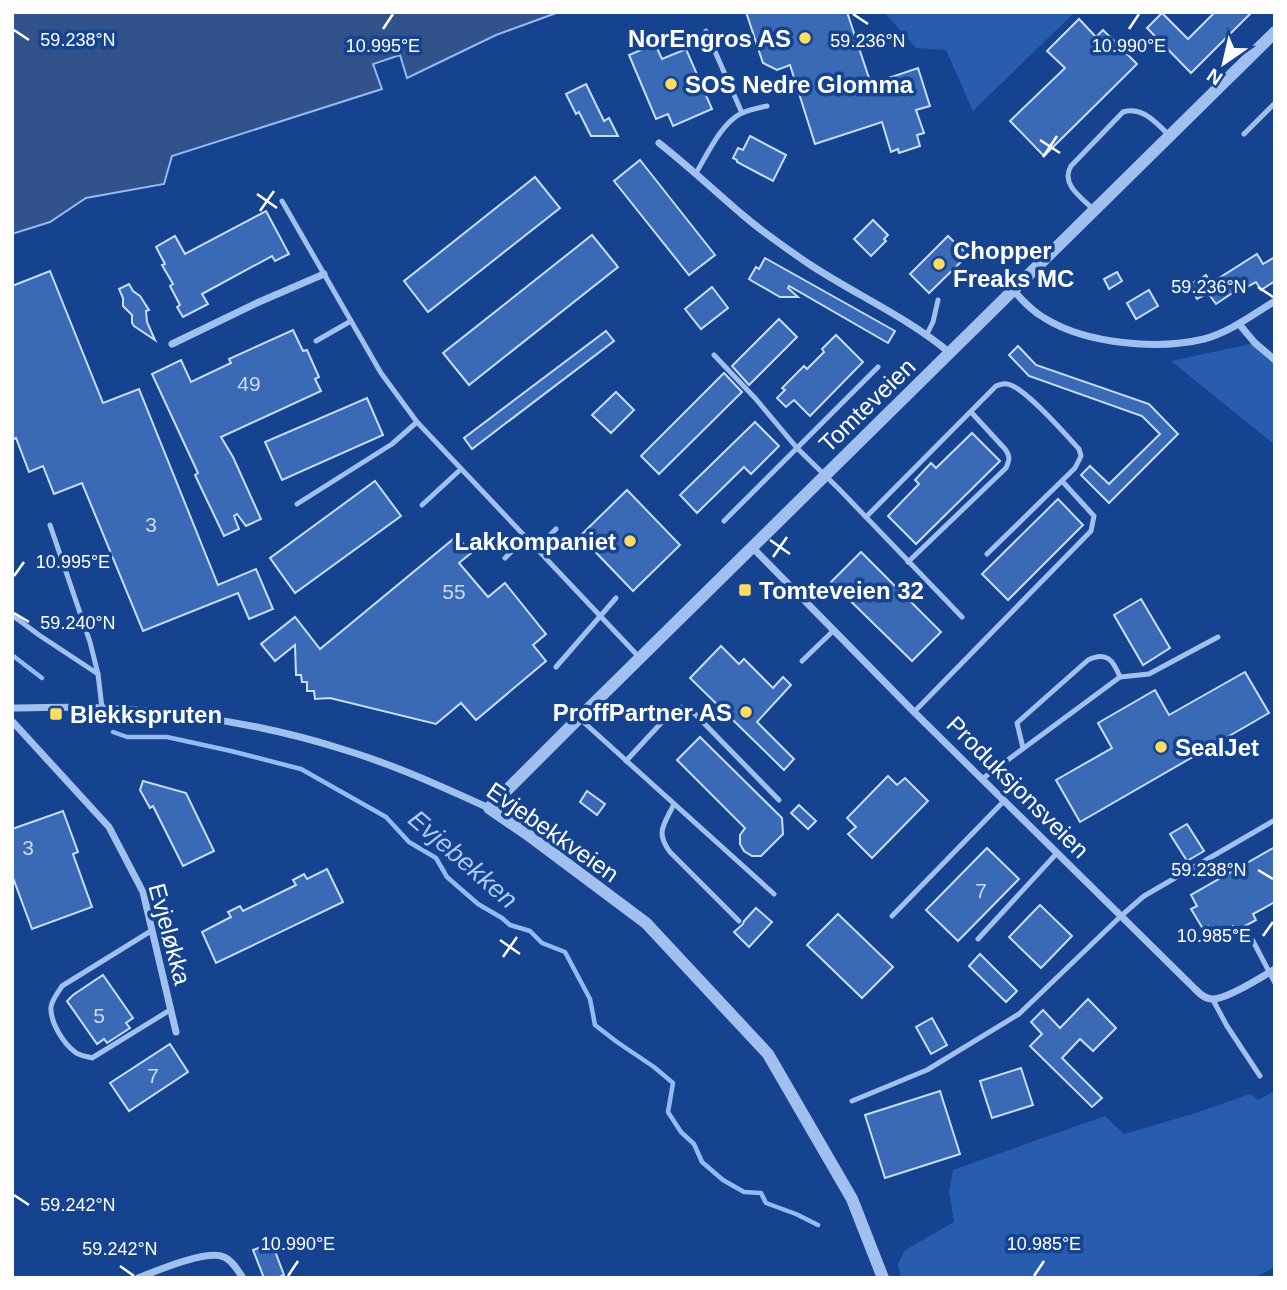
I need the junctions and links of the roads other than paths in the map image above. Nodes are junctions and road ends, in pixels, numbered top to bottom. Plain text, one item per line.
1 (706, 31) dead end
2 (1275, 32) edge
3 (1275, 103) edge
4 (767, 106) dead end
5 (742, 113) junction
6 (1244, 134) dead end
7 (1169, 135) junction
8 (659, 143) dead end
9 (696, 173) junction
10 (282, 201) dead end
11 (1094, 210) junction
12 (324, 274) junction
13 (1014, 291) junction
14 (938, 300) dead end
15 (1275, 301) edge
16 (351, 321) junction
17 (1239, 324) junction
18 (927, 334) junction
19 (316, 341) dead end
20 (172, 344) dead end
21 (950, 353) junction
22 (714, 355) dead end
23 (1275, 360) edge
24 (878, 368) dead end
25 (971, 412) junction
26 (417, 422) junction
27 (797, 448) junction
28 (461, 470) junction
29 (825, 475) junction
30 (1062, 481) junction
31 (297, 504) dead end
32 (422, 505) dead end
33 (866, 517) junction
34 (724, 522) dead end
35 (50, 525) dead end
36 (556, 529) dead end
37 (526, 537) junction
38 (752, 547) junction
39 (536, 548) junction
40 (987, 554) dead end
41 (505, 558) dead end
42 (908, 562) junction
43 (616, 598) dead end
44 (12, 615) edge
45 (600, 616) junction
46 (962, 617) dead end
47 (834, 630) junction
48 (1217, 637) dead end
49 (640, 658) junction
50 (802, 661) dead end
51 (556, 667) dead end
52 (98, 674) junction
53 (1120, 677) junction
54 (12, 708) edge
55 (102, 708) junction
56 (914, 712) junction
57 (579, 718) junction
58 (12, 721) edge
59 (1023, 748) junction
60 (626, 761) junction
61 (982, 779) junction
62 (779, 800) dead end
63 (1004, 801) junction
64 (674, 804) junction
65 (489, 808) junction
66 (1275, 820) edge
67 (1057, 853) junction
68 (774, 894) dead end
69 (892, 916) dead end
70 (1121, 916) junction
71 (739, 921) dead end
72 (151, 931) junction
73 (978, 939) dead end
74 (1253, 941) dead end
75 (1272, 971) edge
76 (1275, 983) edge
77 (1213, 1000) junction
78 (170, 1010) junction
79 (176, 1031) dead end
80 (1260, 1076) dead end
81 (852, 1101) dead end
82 (138, 1278) edge
83 (243, 1278) edge
84 (883, 1278) edge

1 - 5 lane
2 - 7 street, Tomteveien
3 - 6 lane
4 - 5 lane
5 - 9 lane
7 - 11 street, Tomteveien
7 - 11 lane
8 - 9 street
9 - 18 street
10 - 12 lane
11 - 13 street, Tomteveien
12 - 16 lane
12 - 20 street
13 - 17 street
13 - 21 street, Tomteveien
14 - 18 lane
15 - 17 street
16 - 19 lane
16 - 26 lane
17 - 23 street
18 - 21 street
21 - 29 street, Tomteveien
22 - 27 lane
24 - 27 lane
25 - 30 lane
25 - 33 lane
25 - 42 lane
26 - 28 lane
26 - 31 lane
27 - 29 lane
27 - 34 lane
28 - 32 lane
28 - 37 lane
29 - 33 lane
29 - 38 street, Tomteveien
30 - 40 lane
30 - 56 lane
33 - 42 lane
35 - 52 lane
36 - 39 lane
37 - 39 lane
37 - 41 lane
38 - 47 street, Produksjonsveien
38 - 49 street, Tomteveien
39 - 45 lane
42 - 46 lane
43 - 45 lane
44 - 52 lane
45 - 49 lane
45 - 51 lane
47 - 50 lane
47 - 56 street, Produksjonsveien
48 - 53 lane
49 - 57 street, Tomteveien
52 - 55 lane
53 - 59 lane
53 - 59 lane
54 - 55 street, Evjebekkveien
55 - 65 street, Evjebekkveien
56 - 61 street, Produksjonsveien
57 - 60 lane
57 - 65 street, Tomteveien
58 - 72 street, Evjeløkka
59 - 61 lane
60 - 62 lane
60 - 64 lane
61 - 63 street, Produksjonsveien
63 - 67 street, Produksjonsveien
63 - 69 lane
64 - 68 lane
64 - 71 lane
65 - 84 street, Evjebekkveien
66 - 70 lane
67 - 70 street, Produksjonsveien
67 - 73 lane
70 - 77 street, Produksjonsveien
70 - 81 lane
72 - 78 street, Evjeløkka
72 - 78 lane
74 - 75 lane
75 - 76 lane
75 - 77 street
77 - 80 lane
78 - 79 street, Evjeløkka
82 - 83 street

